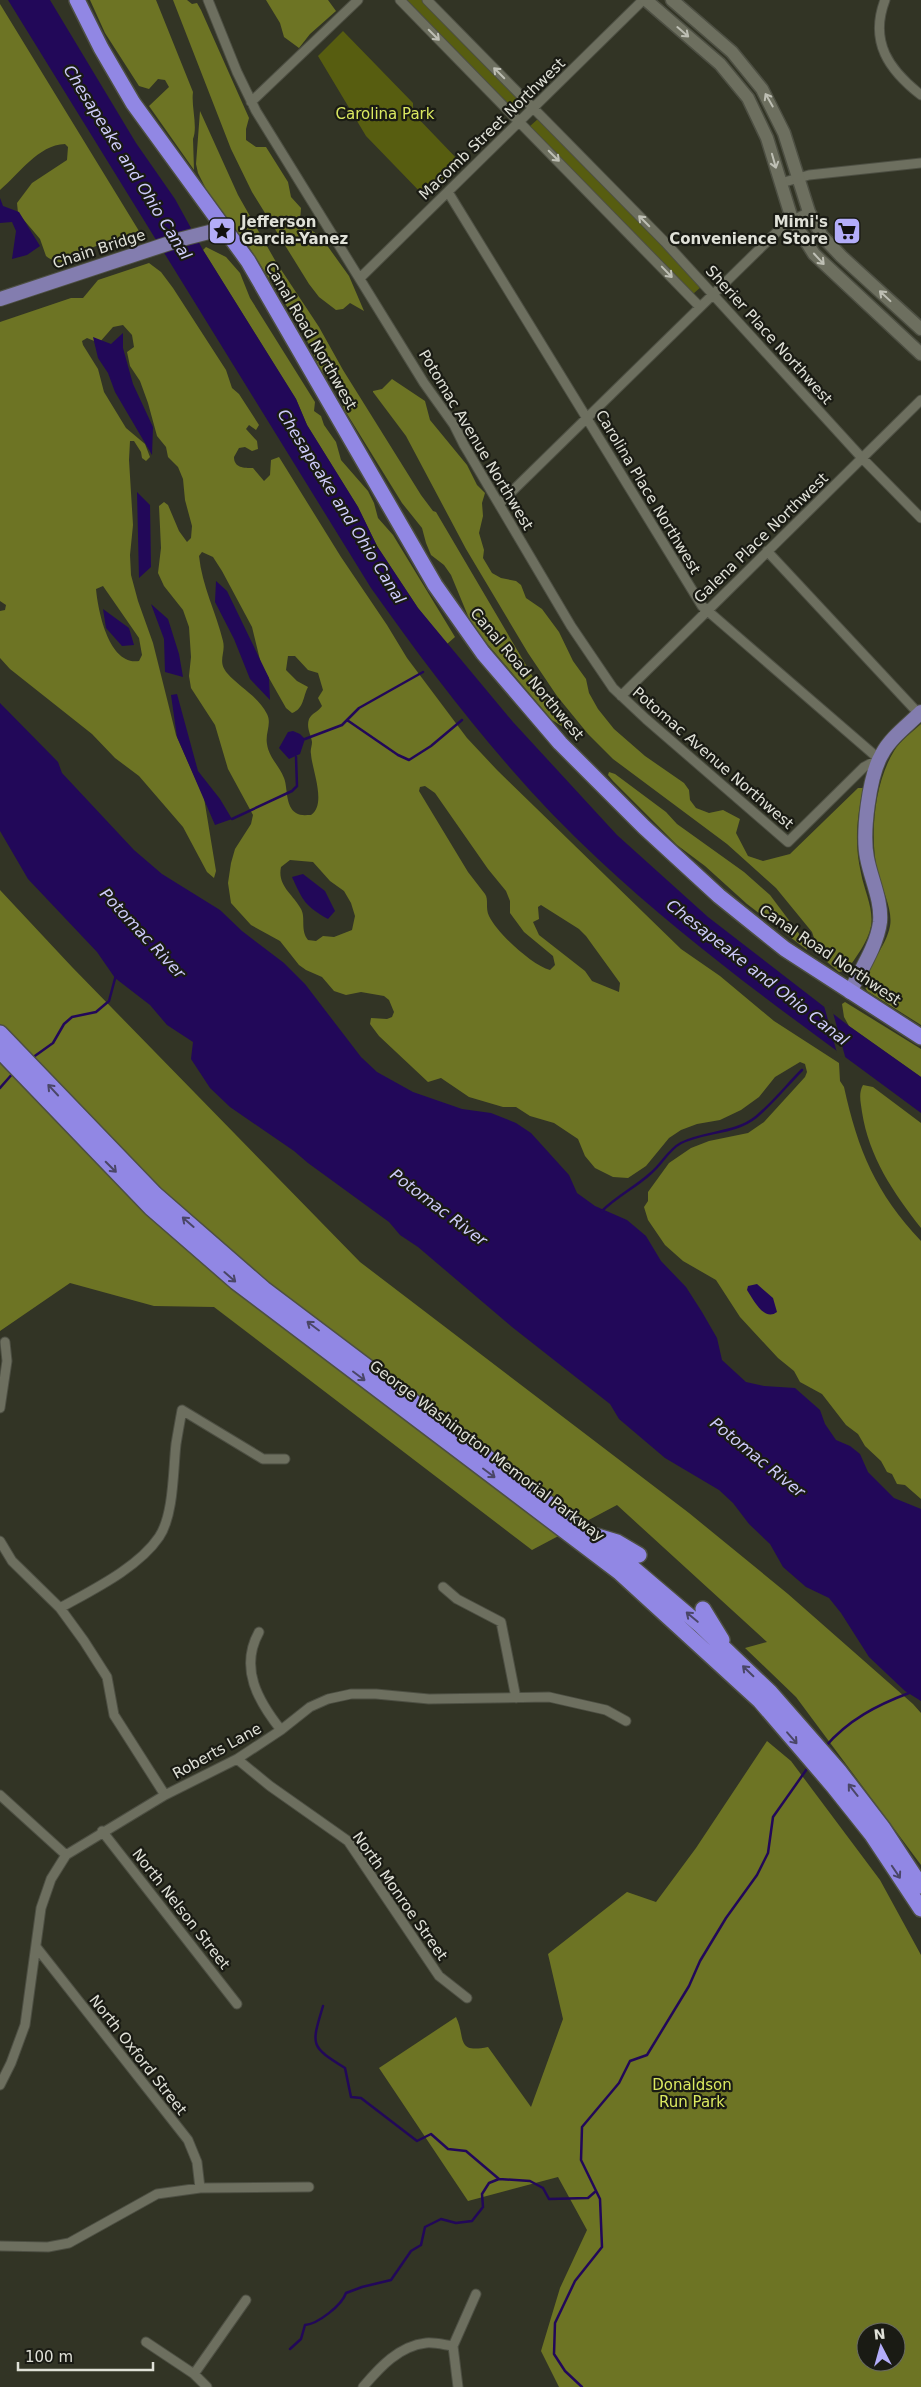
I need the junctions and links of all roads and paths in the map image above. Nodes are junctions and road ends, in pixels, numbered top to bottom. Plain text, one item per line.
1 (77, 0) edge
2 (208, 0) edge
3 (358, 0) edge
4 (400, 0) edge
5 (427, 0) edge
6 (644, 0) edge
7 (672, 0) edge
8 (885, 0) edge
9 (921, 95) edge
10 (251, 102) junction
11 (534, 108) junction
12 (519, 121) junction
13 (921, 163) edge
14 (798, 178) junction
15 (781, 183) junction
16 (448, 192) junction
17 (808, 212) junction
18 (792, 219) junction
19 (225, 228) junction
20 (360, 278) junction
21 (714, 294) junction
22 (0, 298) edge
23 (700, 307) junction
24 (921, 329) edge
25 (921, 354) edge
26 (921, 400) edge
27 (587, 418) junction
28 (862, 458) junction
29 (499, 504) junction
30 (921, 518) edge
31 (768, 551) junction
32 (706, 611) junction
33 (621, 696) junction
34 (920, 713) edge
35 (879, 759) junction
36 (850, 992) junction
37 (0, 1033) edge
38 (921, 1037) edge
39 (0, 1051) edge
40 (81, 1128) junction
41 (5, 1342) dead end
42 (0, 1408) edge
43 (285, 1459) dead end
44 (589, 1534) junction
45 (0, 1541) edge
46 (639, 1555) dead end
47 (443, 1587) dead end
48 (60, 1608) junction
49 (703, 1609) dead end
50 (259, 1632) dead end
51 (727, 1650) junction
52 (765, 1696) junction
53 (516, 1698) junction
54 (626, 1721) dead end
55 (281, 1730) junction
56 (237, 1759) junction
57 (0, 1795) edge
58 (165, 1795) junction
59 (102, 1831) junction
60 (877, 1832) junction
61 (66, 1855) junction
62 (921, 1886) edge
63 (921, 1909) edge
64 (37, 1948) junction
65 (467, 1998) dead end
66 (237, 2004) dead end
67 (0, 2086) edge
68 (308, 2187) dead end
69 (200, 2188) junction
70 (0, 2246) edge
71 (476, 2294) dead end
72 (246, 2300) dead end
73 (146, 2342) dead end
74 (453, 2346) junction
75 (194, 2374) junction
76 (207, 2387) edge
77 (363, 2387) edge
78 (458, 2387) edge

1 - 19 highway, Canal Road Northwest
2 - 10 street, Potomac Avenue Northwest
3 - 10 street
4 -> 12 street
11 -> 5 street, Sherier Place Northwest
6 - 11 street, Macomb Street Northwest
6 -> 15 main road
14 -> 7 main road
8 - 9 street
10 - 20 street, Potomac Avenue Northwest
11 - 12 street, Macomb Street Northwest
21 -> 11 street, Sherier Place Northwest
12 - 16 street, Macomb Street Northwest
12 -> 23 street
13 - 14 street
14 - 15 street
14 - 17 main road
15 - 18 main road
16 - 20 street, Macomb Street Northwest
16 - 27 street, Carolina Place Northwest
17 - 18 street
24 -> 17 main road
18 - 21 street
18 -> 25 main road
19 - 22 main road, Chain Bridge
19 - 36 highway, Canal Road Northwest
20 - 29 street, Potomac Avenue Northwest
21 - 23 street
21 - 28 street, Sherier Place Northwest
23 - 27 street
26 - 28 street, Galena Place Northwest
27 - 29 street
27 - 32 street, Carolina Place Northwest
28 - 30 street, Sherier Place Northwest
28 - 31 street, Galena Place Northwest
29 - 33 street, Potomac Avenue Northwest
31 - 32 street, Galena Place Northwest
31 - 34 street
32 - 33 street, Galena Place Northwest
32 - 35 street, Carolina Place Northwest
33 - 35 street, Potomac Avenue Northwest
34 - 35 main road
35 - 36 main road
36 - 38 highway, Canal Road Northwest
40 -> 37 highway, George Washington Memorial Parkway
39 - 40 highway, George Washington Memorial Parkway
44 -> 40 highway, George Washington Memorial Parkway
40 -> 52 highway, George Washington Memorial Parkway
41 - 42 street
43 - 48 street
44 - 46 highway
51 -> 44 highway, George Washington Memorial Parkway
45 - 48 street
47 - 53 street
48 - 58 street
49 - 51 highway
50 - 55 street
52 -> 51 highway, George Washington Memorial Parkway
52 - 60 highway, George Washington Memorial Parkway
53 - 54 street, Roberts Lane
53 - 55 street, Roberts Lane
55 - 56 street, Roberts Lane
56 - 58 street, Roberts Lane
56 - 65 street, North Monroe Street
57 - 61 street
58 - 59 street, Roberts Lane
59 - 61 street, Roberts Lane
59 - 66 street, North Nelson Street
60 - 62 highway, George Washington Memorial Parkway
60 -> 63 highway, George Washington Memorial Parkway
61 - 64 street, Roberts Lane
64 - 67 street, Roberts Lane
64 - 69 street, North Oxford Street
68 - 69 street
69 - 70 street
71 - 74 street
72 - 75 street
73 - 75 street
74 - 77 street
74 - 78 street
75 - 76 street

